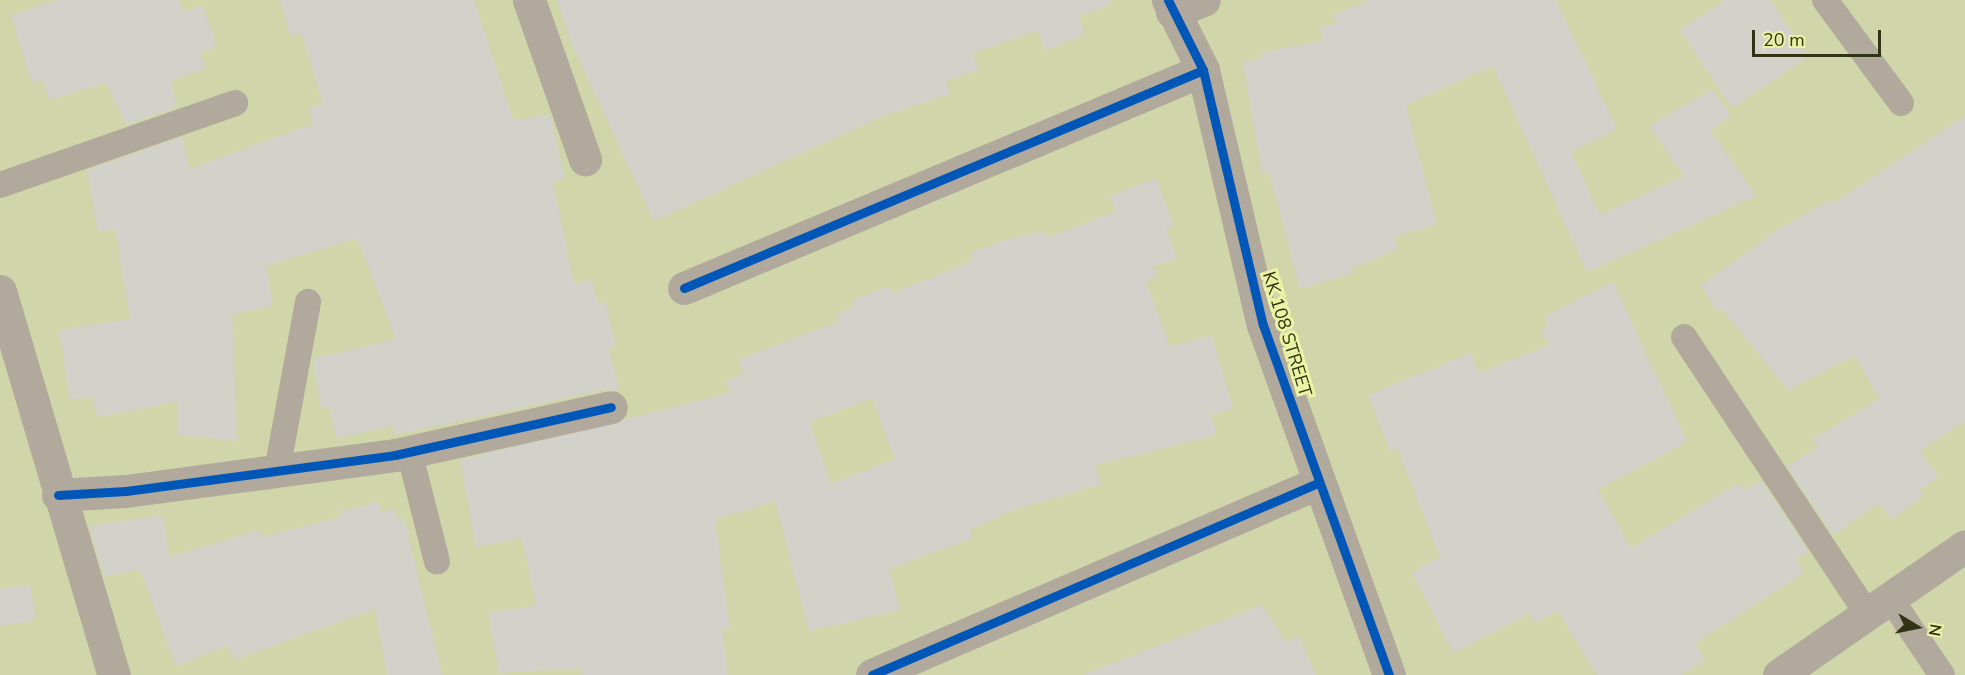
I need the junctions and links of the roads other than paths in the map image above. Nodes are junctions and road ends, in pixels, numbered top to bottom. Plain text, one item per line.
1 (529, 0) edge
2 (1204, 0) edge
3 (1825, 0) edge
4 (1170, 6) edge
5 (1203, 70) junction
6 (236, 103) dead end
7 (1901, 104) dead end
8 (585, 159) dead end
9 (0, 185) edge
10 (684, 288) dead end
11 (0, 291) edge
12 (308, 302) dead end
13 (1684, 337) dead end
14 (611, 406) dead end
15 (409, 452) junction
16 (277, 471) junction
17 (1317, 483) junction
18 (58, 495) junction
19 (1965, 546) edge
20 (437, 561) dead end
21 (1878, 606) junction
22 (114, 675) edge
23 (872, 675) edge
24 (1389, 675) edge
25 (1779, 675) edge
26 (1942, 675) edge

1 - 8 street
2 - 4 street, KK 108 STREET
3 - 7 lane
4 - 5 street, KK 108 STREET
5 - 10 street
5 - 17 street, KK 108 STREET
6 - 9 lane
11 - 18 street
12 - 16 lane
13 - 21 lane
14 - 15 street
15 - 16 street
15 - 20 lane
16 - 18 street
17 - 23 street
17 - 24 street, KK 108 STREET
18 - 22 street
19 - 21 street
21 - 25 street
21 - 26 lane

